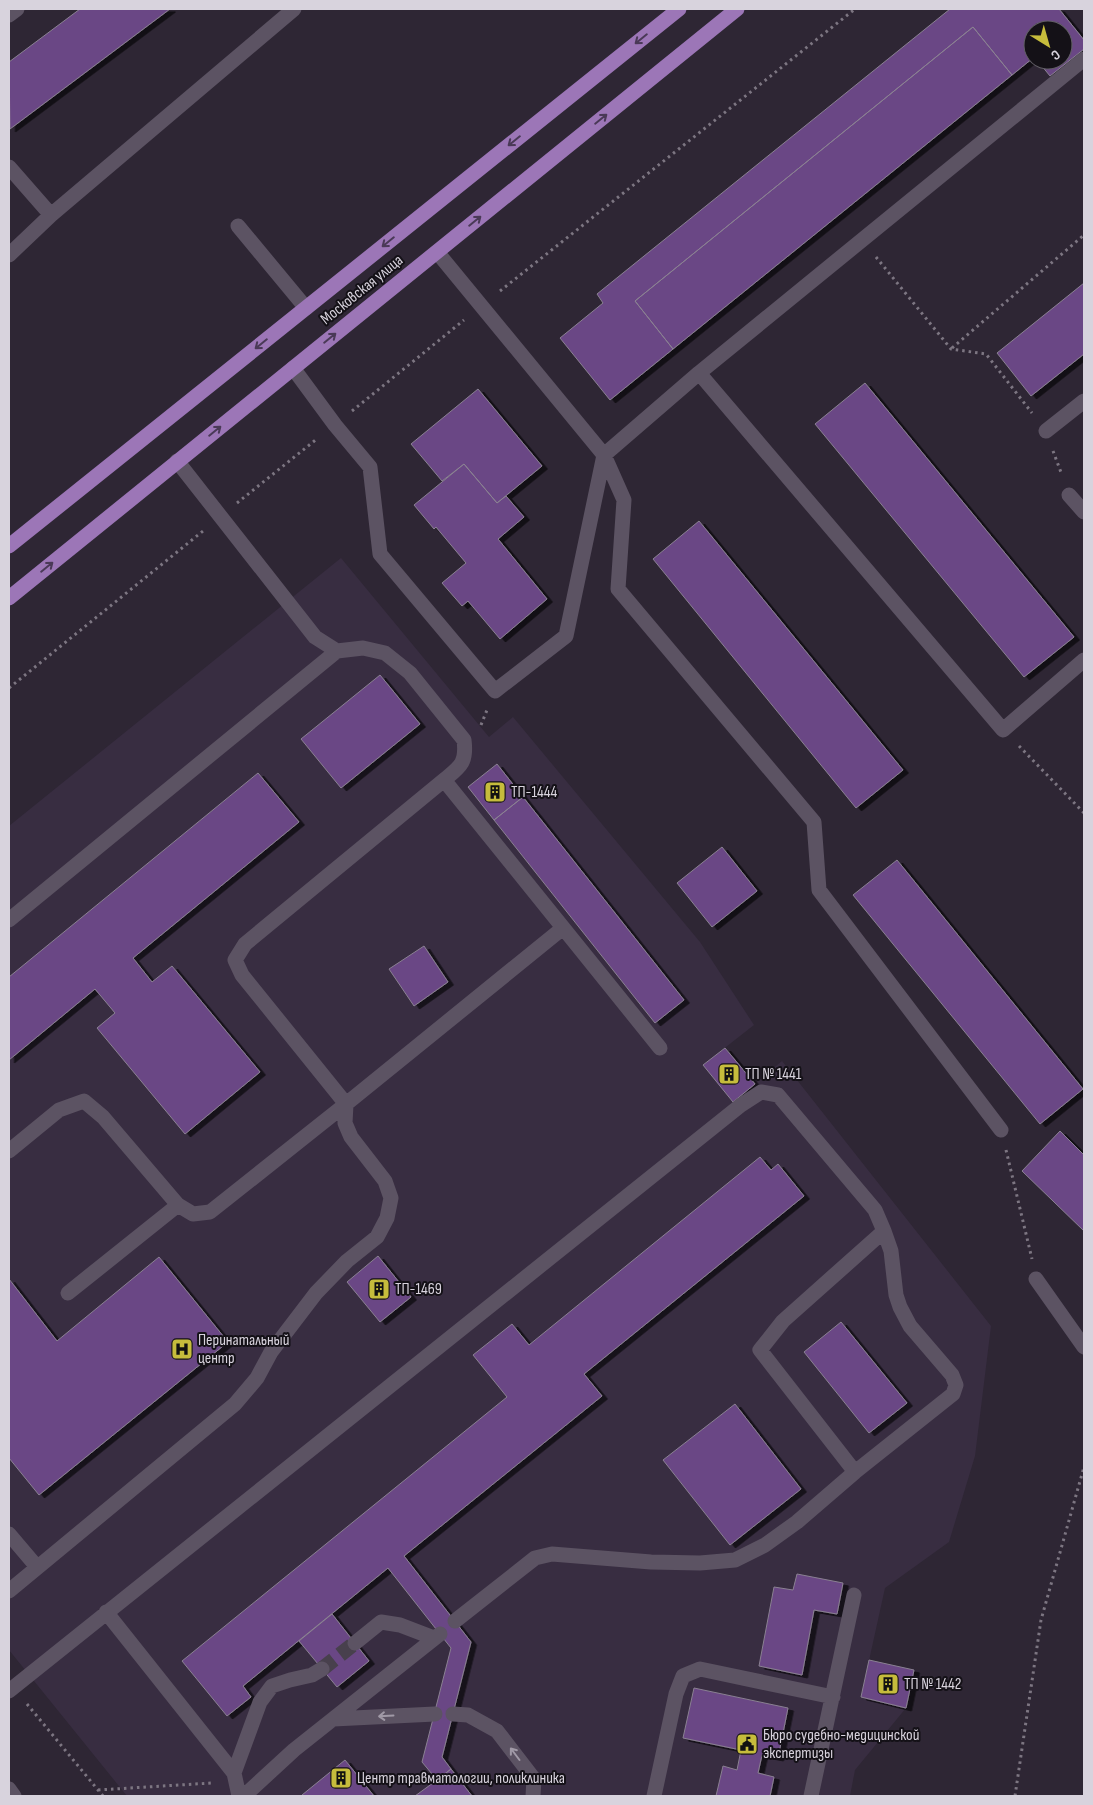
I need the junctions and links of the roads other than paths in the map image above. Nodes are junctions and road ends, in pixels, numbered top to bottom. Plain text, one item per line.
1 (17, 9) edge
2 (294, 9) edge
3 (679, 9) edge
4 (737, 9) edge
5 (9, 15) edge
6 (1084, 59) edge
7 (9, 167) edge
8 (51, 215) junction
9 (238, 226) dead end
10 (437, 252) junction
11 (9, 254) edge
12 (306, 308) junction
13 (292, 368) junction
14 (699, 373) junction
15 (1084, 401) edge
16 (1046, 431) road end
17 (604, 455) junction
18 (177, 461) junction
19 (1069, 495) road end
20 (1084, 512) edge
21 (9, 546) edge
22 (9, 598) edge
23 (337, 651) junction
24 (1084, 660) edge
25 (444, 780) junction
26 (9, 920) edge
27 (563, 928) junction
28 (660, 1048) dead end
29 (346, 1104) junction
30 (1001, 1130) road end
31 (9, 1151) edge
32 (178, 1205) junction
33 (884, 1231) junction
34 (1036, 1279) road end
35 (68, 1292) dead end
36 (1084, 1347) edge
37 (855, 1472) junction
38 (9, 1534) edge
39 (37, 1567) junction
40 (9, 1591) edge
41 (854, 1595) dead end
42 (106, 1612) junction
43 (455, 1621) dead end
44 (354, 1643) tunnel mouth
45 (322, 1669) tunnel mouth
46 (11, 1689) edge
47 (833, 1697) junction
48 (435, 1714) dead end
49 (453, 1714) dead end
50 (333, 1719) junction
51 (236, 1784) edge
52 (9, 1789) edge
53 (14, 1796) edge
54 (244, 1796) edge
55 (533, 1796) edge
56 (654, 1796) edge
57 (811, 1796) edge

1 - 5 street
2 - 8 street
3 -> 12 main road, Московская улица
10 -> 4 main road, Московская улица
6 - 14 street
7 - 8 street
8 - 11 street
9 - 12 street
13 -> 10 main road, Московская улица
10 - 17 street
12 -> 21 main road, Московская улица
13 - 17 street
18 -> 13 main road, Московская улица
14 - 17 street
14 - 24 street
15 - 16 street
17 - 30 street
22 -> 18 main road, Московская улица
18 - 23 street
19 - 20 street
23 - 25 street
23 - 26 street
25 - 27 street
25 - 29 street
27 - 28 street
27 - 29 street
29 - 32 street
29 - 39 street
31 - 32 street
32 - 35 street
33 - 37 street
33 - 37 street
33 - 42 street
34 - 36 street
37 - 43 street
38 - 39 street
39 - 40 street
41 - 47 street
42 - 46 street
42 - 51 street
44 - 50 street
45 - 51 street
47 - 56 street
47 - 57 street
48 -> 50 street
55 -> 49 street
50 - 54 street
52 - 53 street

